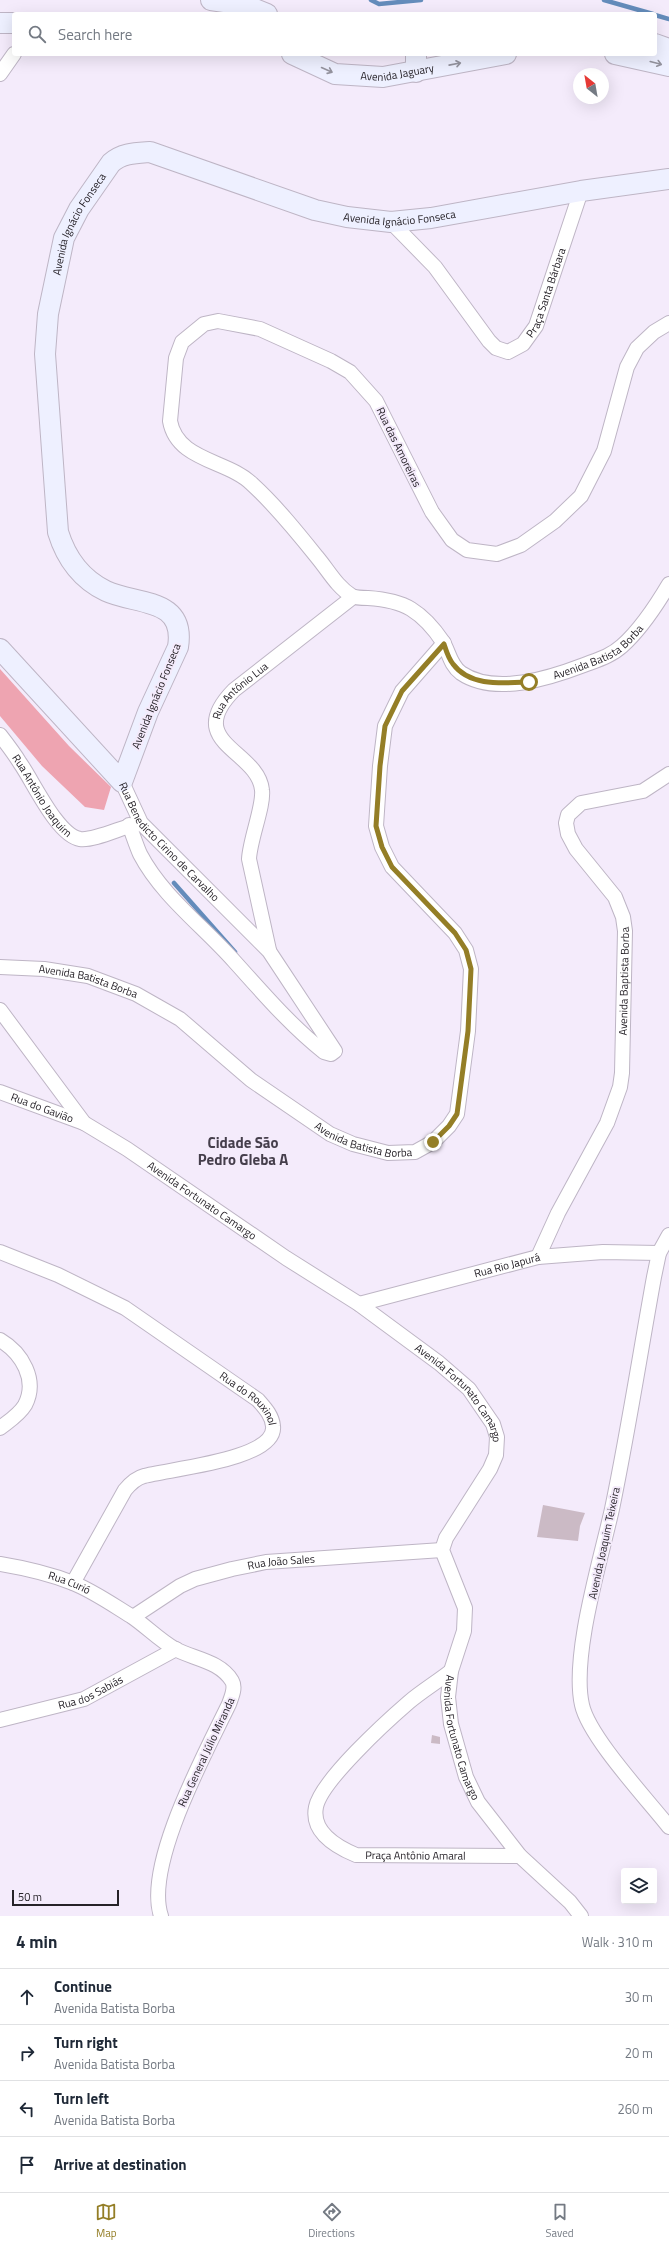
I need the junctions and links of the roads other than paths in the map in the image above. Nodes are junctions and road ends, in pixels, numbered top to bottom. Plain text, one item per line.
1 (211, 0) edge
2 (261, 12) edge
3 (0, 23) edge
4 (12, 23) edge
5 (657, 45) edge
6 (669, 49) edge
7 (13, 56) edge
8 (296, 56) edge
9 (486, 56) edge
10 (624, 56) edge
11 (416, 63) edge
12 (669, 66) edge
13 (0, 74) edge
14 (669, 180) edge
15 (581, 191) junction
16 (391, 222) junction
17 (669, 323) edge
18 (669, 584) edge
19 (353, 597) junction
20 (444, 644) junction
21 (0, 649) edge
22 (0, 735) edge
23 (669, 774) edge
24 (122, 782) junction
25 (135, 824) junction
26 (270, 950) junction
27 (0, 967) edge
28 (0, 1010) edge
29 (0, 1092) edge
30 (84, 1123) junction
31 (669, 1235) edge
32 (0, 1252) edge
33 (659, 1253) junction
34 (538, 1257) junction
35 (359, 1304) junction
36 (0, 1340) edge
37 (0, 1428) edge
38 (442, 1550) junction
39 (0, 1564) edge
40 (73, 1583) junction
41 (133, 1618) junction
42 (176, 1649) junction
43 (451, 1671) junction
44 (0, 1720) edge
45 (654, 1809) junction
46 (669, 1809) edge
47 (669, 1827) edge
48 (520, 1856) junction
49 (161, 1916) edge
50 (581, 1916) edge

1 - 2 street
3 - 4 street
5 - 6 street
7 - 13 street
8 -> 11 street, Avenida Jaguary
11 -> 9 street, Avenida Jaguary
10 -> 12 street
14 - 15 street, Avenida Ignácio Fonseca
15 - 16 street, Avenida Ignácio Fonseca
15 - 16 street, Praça Santa Bárbara
16 - 24 street, Avenida Ignácio Fonseca
17 - 19 street, Rua das Amoreiras
18 - 20 street, Avenida Batista Borba
19 - 20 street
19 - 26 street, Rua Antônio Lua
20 - 27 street, Avenida Batista Borba
21 - 24 street, Rua Benedicto Cirino de Carvalho
22 - 25 street, Rua Antônio Joaquim
23 - 34 street, Avenida Baptista Borba
24 - 25 street, Rua Benedicto Cirino de Carvalho
25 - 26 street, Rua Benedicto Cirino de Carvalho
25 - 26 street, Rua Benedicto Cirino de Carvalho
28 - 30 street, Avenida Fortunato Camargo
29 - 30 street, Rua do Gavião
30 - 35 street, Avenida Fortunato Camargo
31 - 33 street, Avenida Joaquim Teixeira
32 - 40 street, Rua do Rouxinol
33 - 34 street, Rua Rio Japurá
33 - 45 street, Avenida Joaquim Teixeira
34 - 35 street, Rua Rio Japurá
35 - 38 street, Avenida Fortunato Camargo
36 - 37 street
38 - 41 street, Rua João Sales
38 - 43 street, Avenida Fortunato Camargo
39 - 40 street, Rua Curió
40 - 41 street, Rua Curió
41 - 42 street, Rua General Júlio Miranda
42 - 44 street, Rua dos Sabiás
42 - 49 street, Rua General Júlio Miranda
43 - 48 street, Avenida Fortunato Camargo
43 - 48 street, Praça Antônio Amaral
45 - 46 street
45 - 47 street, Avenida Joaquim Teixeira
48 - 50 street, Avenida Fortunato Camargo

